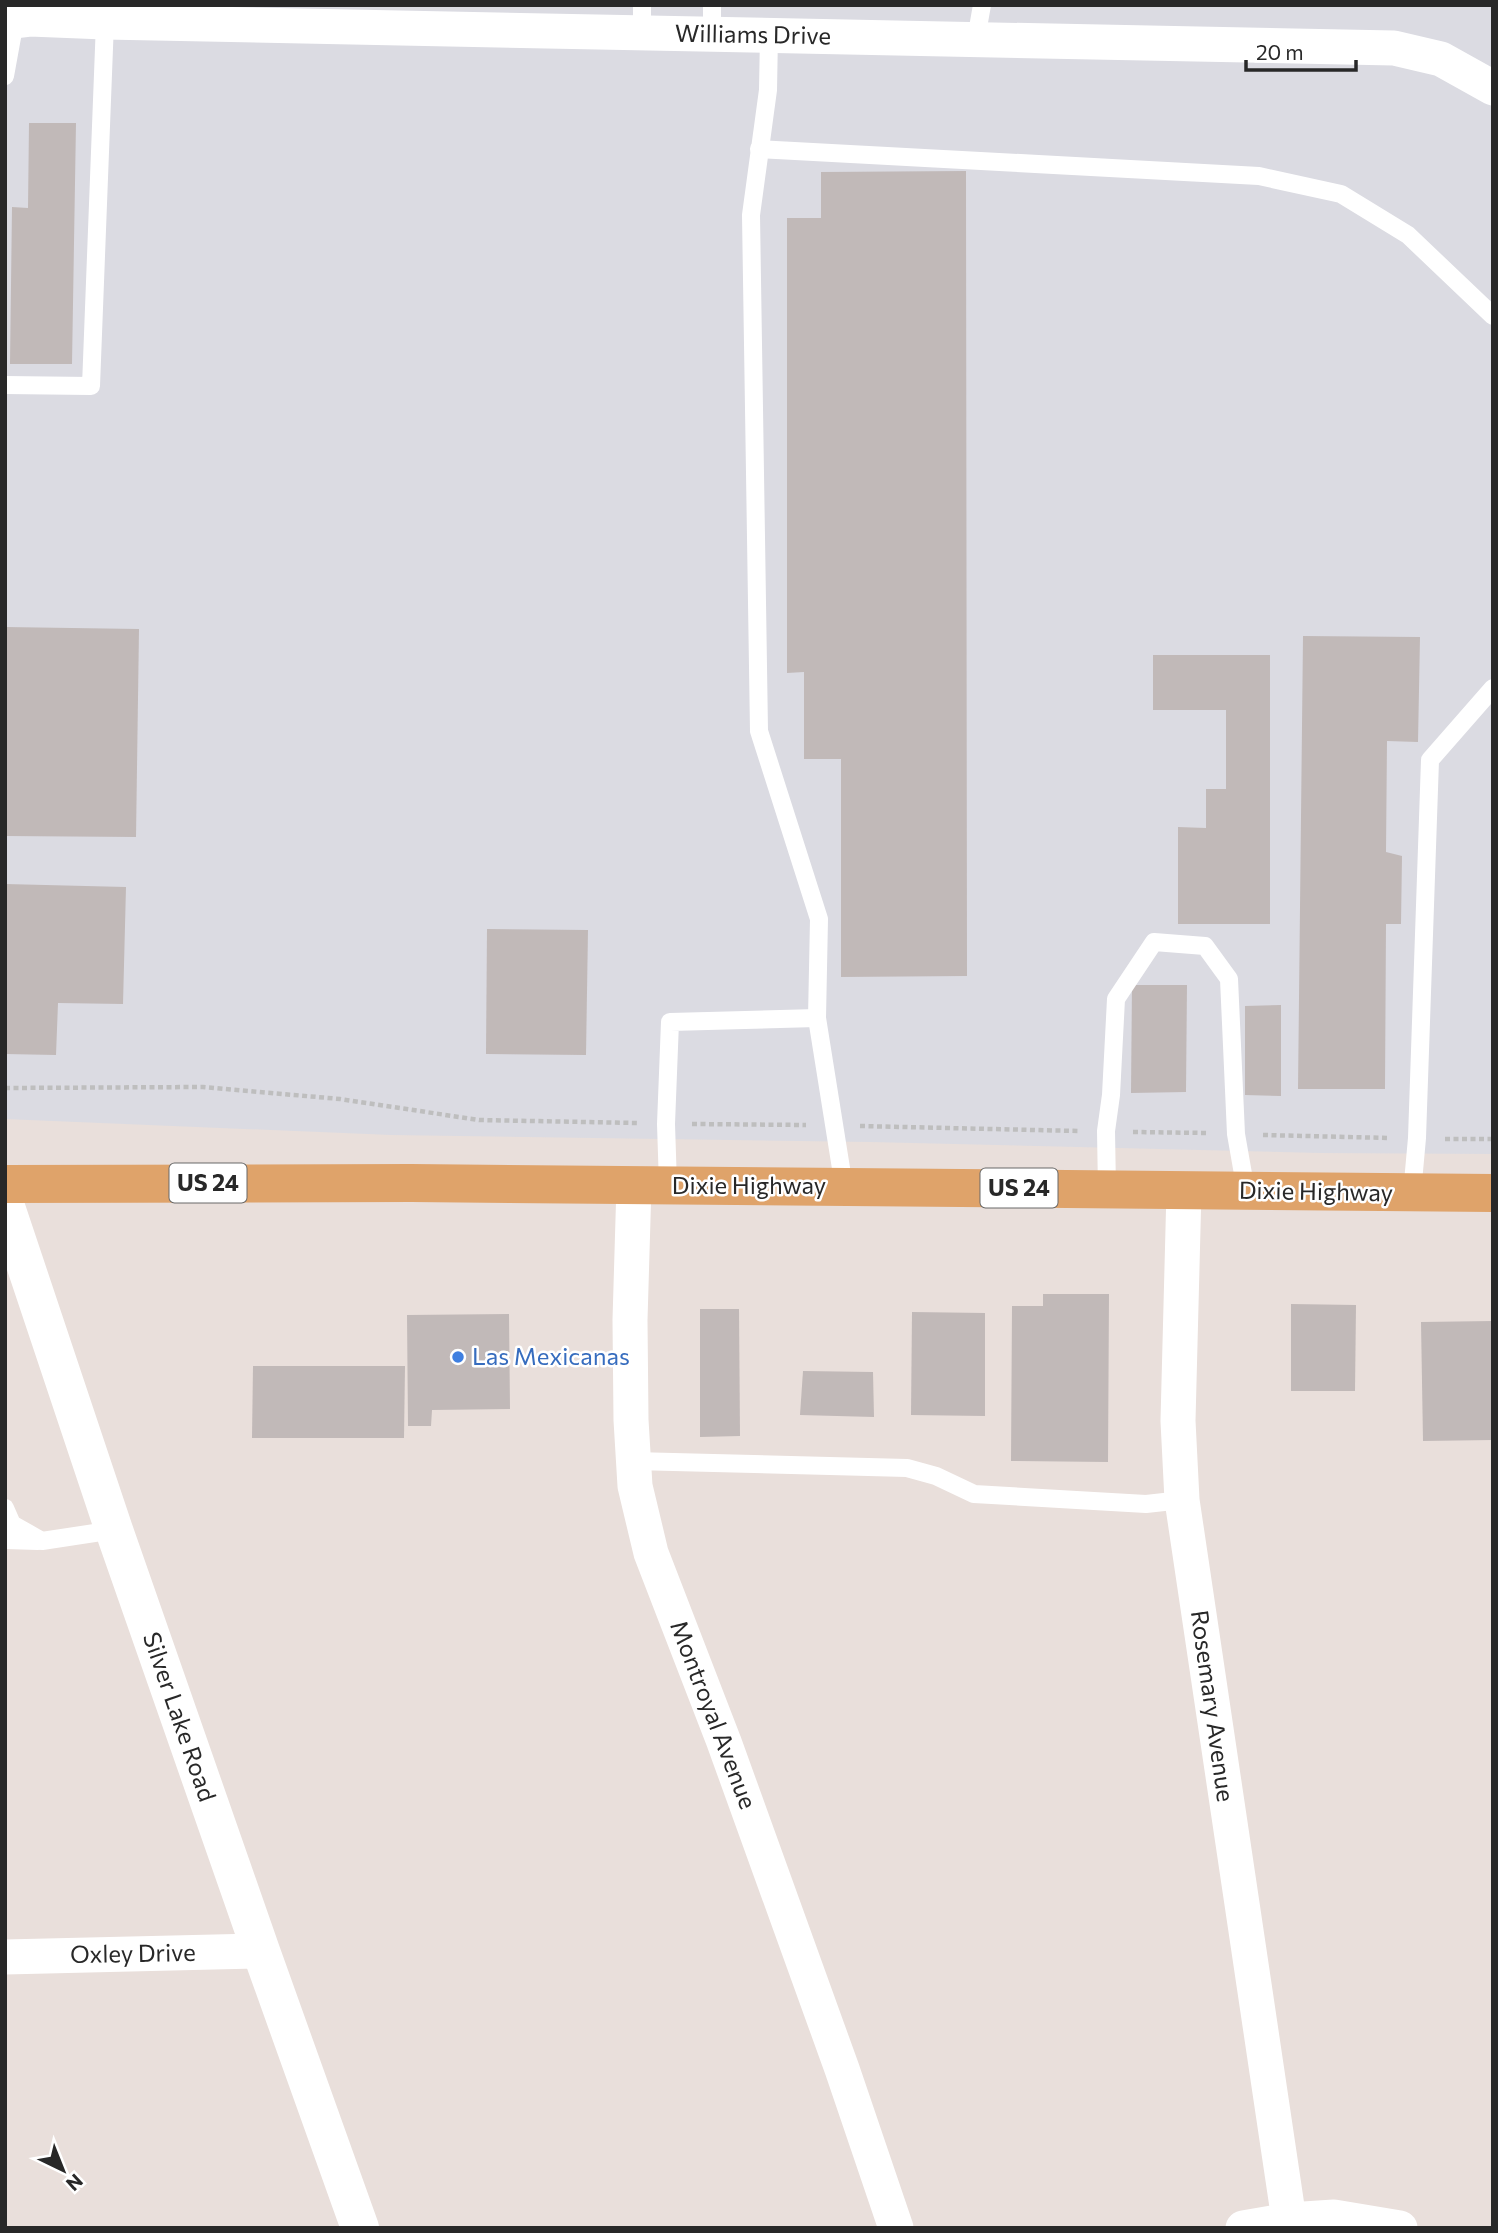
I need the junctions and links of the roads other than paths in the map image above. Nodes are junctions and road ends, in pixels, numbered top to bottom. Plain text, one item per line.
1 (982, 5) edge
2 (642, 19) edge
3 (712, 20) edge
4 (10, 22) edge
5 (105, 22) junction
6 (769, 35) junction
7 (976, 39) junction
8 (5, 76) edge
9 (1493, 88) edge
10 (759, 149) junction
11 (1493, 317) edge
12 (5, 385) edge
13 (1493, 688) edge
14 (817, 1018) junction
15 (5, 1184) edge
16 (651, 1185) junction
17 (844, 1187) junction
18 (1107, 1189) junction
19 (1184, 1190) junction
20 (1246, 1191) junction
21 (1412, 1193) junction
22 (1493, 1193) edge
23 (5, 1204) edge
24 (633, 1461) junction
25 (1182, 1500) junction
26 (5, 1508) edge
27 (114, 1530) junction
28 (5, 1541) edge
29 (42, 1541) junction
30 (261, 1951) junction
31 (5, 1957) edge
32 (1289, 2220) junction
33 (360, 2228) edge
34 (896, 2228) edge
35 (1243, 2228) edge
36 (1400, 2228) edge

1 - 7 lane
2 - 3 street, Williams Drive
2 - 5 street, Williams Drive
3 - 6 street, Williams Drive
4 - 5 street, Williams Drive
4 - 8 lane
5 - 12 lane
6 - 7 street, Williams Drive
6 - 10 lane
7 - 9 street, Williams Drive
10 - 11 lane
10 - 14 lane
13 - 21 lane
14 - 16 lane
14 - 17 lane
15 - 16 main road, Dixie Highway / US 24
16 - 17 main road, Dixie Highway / US 24
16 - 24 street, Montroyal Avenue
17 - 18 main road, Dixie Highway / US 24
18 - 19 main road, Dixie Highway / US 24
18 - 20 lane
19 - 20 main road, Dixie Highway / US 24
19 - 25 street, Rosemary Avenue
20 - 21 main road, Dixie Highway / US 24
21 - 22 main road, Dixie Highway / US 24
23 - 27 street, Silver Lake Road
24 - 25 lane
24 - 34 street, Montroyal Avenue
25 - 32 street, Rosemary Avenue
26 - 29 lane
27 - 29 lane
27 - 30 street, Silver Lake Road
28 - 29 lane
30 - 31 street, Oxley Drive
30 - 33 street, Silver Lake Road
32 - 35 street
32 - 36 street

